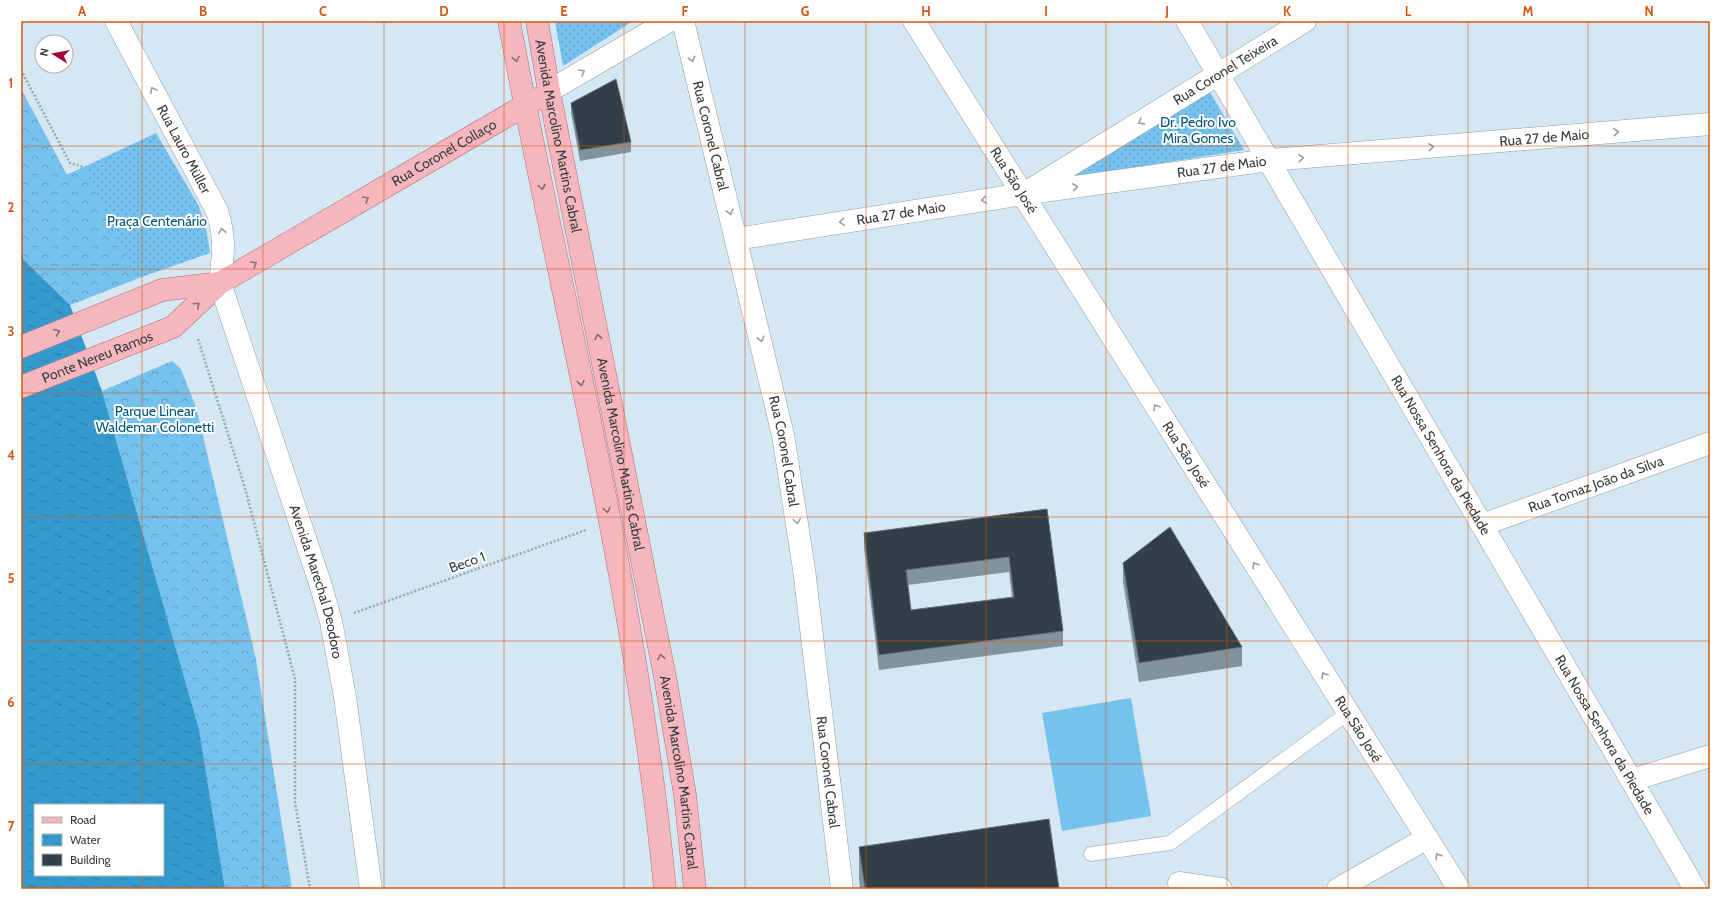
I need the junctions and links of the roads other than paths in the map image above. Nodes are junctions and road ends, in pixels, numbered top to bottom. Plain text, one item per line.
1 (116, 21) edge
2 (509, 21) edge
3 (537, 21) edge
4 (668, 21) edge
5 (683, 21) edge
6 (914, 21) edge
7 (1187, 21) edge
8 (1305, 21) edge
9 (1218, 74) junction
10 (549, 91) junction
11 (524, 106) junction
12 (1710, 124) edge
13 (1269, 160) junction
14 (1023, 194) junction
15 (736, 239) junction
16 (220, 283) junction
17 (21, 347) edge
18 (21, 387) edge
19 (1710, 444) edge
20 (1482, 525) junction
21 (1348, 713) junction
22 (1710, 756) edge
23 (1632, 780) junction
24 (1427, 838) junction
25 (1091, 854) dead end
26 (372, 889) edge
27 (665, 889) edge
28 (695, 889) edge
29 (842, 889) edge
30 (1180, 889) edge
31 (1221, 889) edge
32 (1338, 889) edge
33 (1459, 889) edge
34 (1695, 889) edge

16 -> 1 street, Rua Lauro Müller
2 -> 11 main road, Avenida Marcolino Martins Cabral
3 - 10 main road, Avenida Marcolino Martins Cabral
10 -> 4 street, Rua Coronel Collaço
5 -> 15 street, Rua Coronel Cabral
6 - 14 street, Rua São José
7 - 9 street, Rua Nossa Senhora da Piedade
8 - 9 street, Rua Coronel Teixeira
9 - 13 street, Rua Nossa Senhora da Piedade
9 -> 14 street, Rua Coronel Teixeira
10 - 11 main road, Rua Coronel Collaço
28 -> 10 main road, Avenida Marcolino Martins Cabral
16 -> 11 main road, Rua Coronel Collaço
11 -> 27 main road, Avenida Marcolino Martins Cabral
13 -> 12 street, Rua 27 de Maio
14 -> 13 street, Rua 27 de Maio
13 - 20 street, Rua Nossa Senhora da Piedade
14 -> 15 street, Rua 27 de Maio
21 -> 14 street, Rua São José
15 -> 29 street, Rua Coronel Cabral
17 -> 16 main road
18 -> 16 main road, Ponte Nereu Ramos
16 - 26 street, Avenida Marechal Deodoro
19 - 20 street, Rua Tomaz João da Silva
20 - 23 street, Rua Nossa Senhora da Piedade
21 - 24 street, Rua São José
21 - 25 lane
22 - 23 street
23 - 34 street, Rua Nossa Senhora da Piedade
24 - 32 street
33 -> 24 street, Rua São José
30 - 31 street

